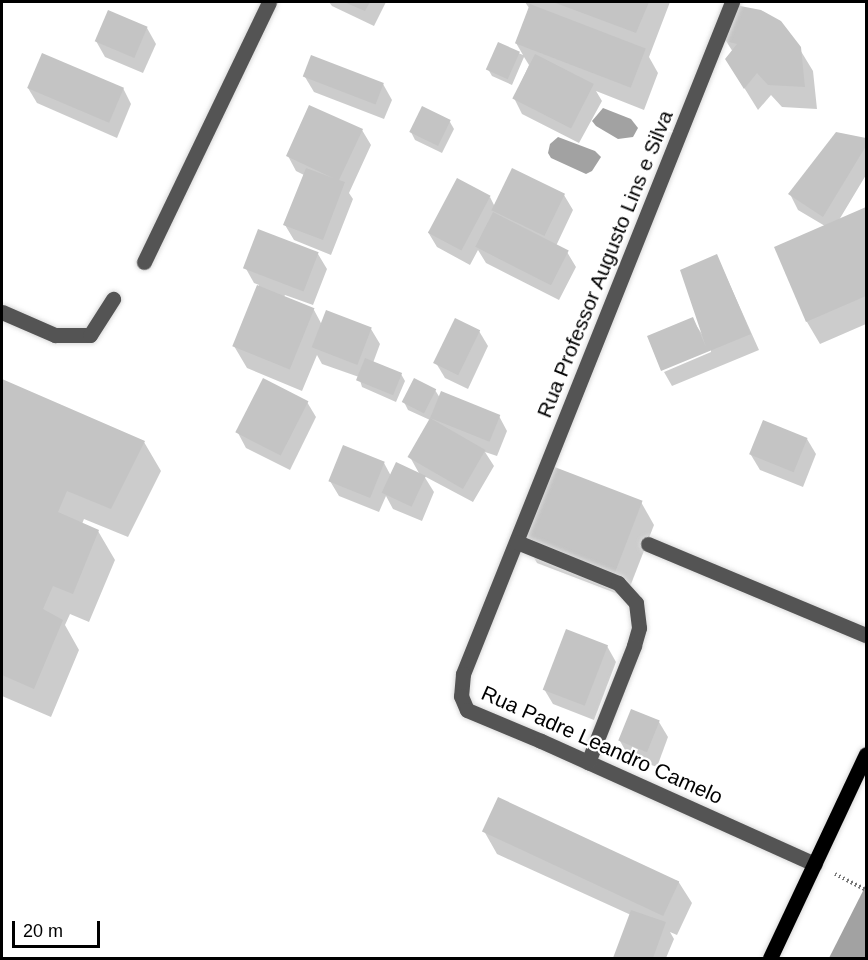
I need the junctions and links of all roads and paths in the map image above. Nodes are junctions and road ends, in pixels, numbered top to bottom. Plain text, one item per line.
1 (269, 2) edge
2 (732, 2) edge
3 (144, 262) dead end
4 (113, 299) dead end
5 (2, 312) edge
6 (517, 542) junction
7 (648, 544) dead end
8 (867, 634) edge
9 (867, 754) edge
10 (588, 762) junction
11 (815, 864) junction
12 (853, 883) dead end
13 (867, 890) edge
14 (770, 958) edge

1 - 3 street
2 - 6 street, Rua Professor Augusto Lins e Silva
4 - 5 street
6 - 10 street
6 - 10 street, Rua Padre Leandro Camelo
7 - 8 street
9 - 11 main road
10 - 11 street, Rua Padre Leandro Camelo
11 - 14 main road
12 - 13 path

